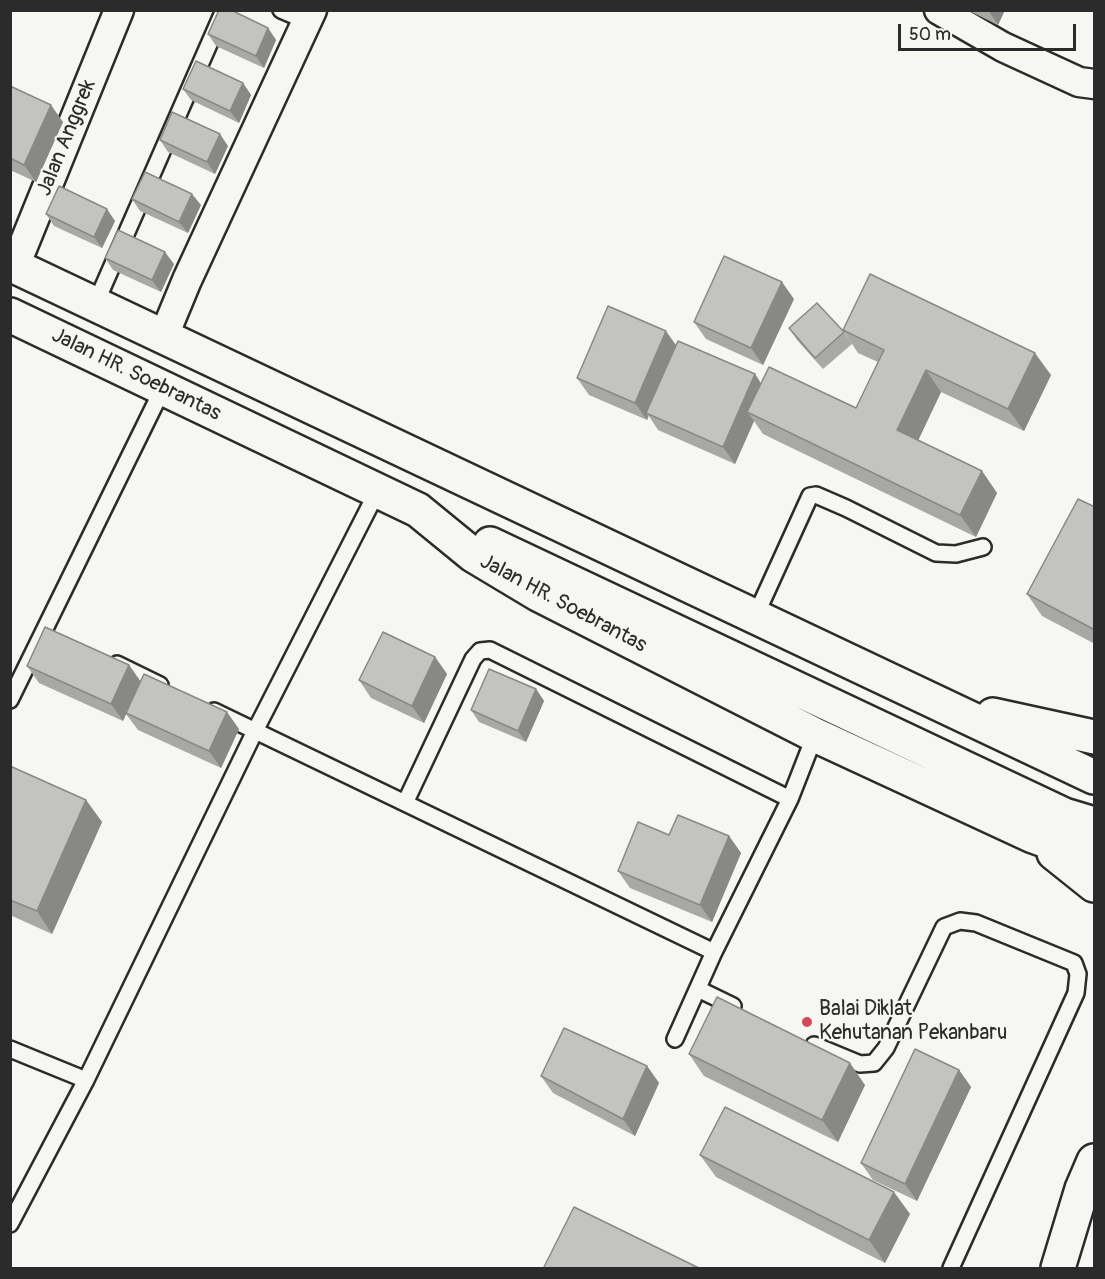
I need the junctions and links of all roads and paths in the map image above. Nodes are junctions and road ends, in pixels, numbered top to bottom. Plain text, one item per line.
1 (119, 10) edge
2 (224, 10) edge
3 (281, 10) edge
4 (939, 10) edge
5 (309, 16) edge
6 (1095, 84) edge
7 (13, 265) edge
8 (95, 305) junction
9 (11, 316) edge
10 (163, 338) junction
11 (164, 388) junction
12 (378, 490) junction
13 (418, 510) junction
14 (982, 547) dead end
15 (755, 617) junction
16 (99, 655) edge
17 (172, 690) edge
18 (10, 700) edge
19 (939, 704) junction
20 (203, 705) edge
21 (255, 731) junction
22 (815, 735) junction
23 (1095, 737) edge
24 (1095, 777) edge
25 (790, 799) junction
26 (406, 801) junction
27 (1095, 824) edge
28 (1033, 836) junction
29 (1095, 858) edge
30 (1095, 885) edge
31 (714, 952) junction
32 (698, 989) junction
33 (749, 1014) edge
34 (675, 1039) dead end
35 (800, 1039) edge
36 (10, 1049) edge
37 (86, 1080) junction
38 (1095, 1161) edge
39 (10, 1224) edge
40 (1095, 1226) edge
41 (951, 1269) edge
42 (1058, 1269) edge
43 (1074, 1269) edge

1 - 7 street, Jalan Anggrek
2 - 8 lane
3 - 5 lane
4 - 6 street
5 - 10 street
7 - 8 main road
8 - 10 main road
9 - 11 main road, Jalan HR. Soebrantas
10 - 15 main road
11 - 12 main road, Jalan HR. Soebrantas
11 - 18 lane
12 - 13 main road, Jalan HR. Soebrantas
12 - 21 lane
13 - 22 main road, Jalan HR. Soebrantas
13 - 27 main road
14 - 15 lane
15 - 19 main road
16 - 17 lane
19 - 23 main road
19 - 24 main road
20 - 21 lane
21 - 26 lane
21 - 37 lane
22 - 25 lane
22 - 28 main road, Jalan HR. Soebrantas
25 - 26 lane
25 - 31 lane
26 - 31 lane
28 - 29 main road, Jalan HR. Soebrantas
28 - 30 main road
31 - 32 lane
32 - 33 lane
32 - 34 lane
35 - 41 lane
36 - 37 lane
37 - 39 lane
38 - 42 main road
40 - 43 main road

